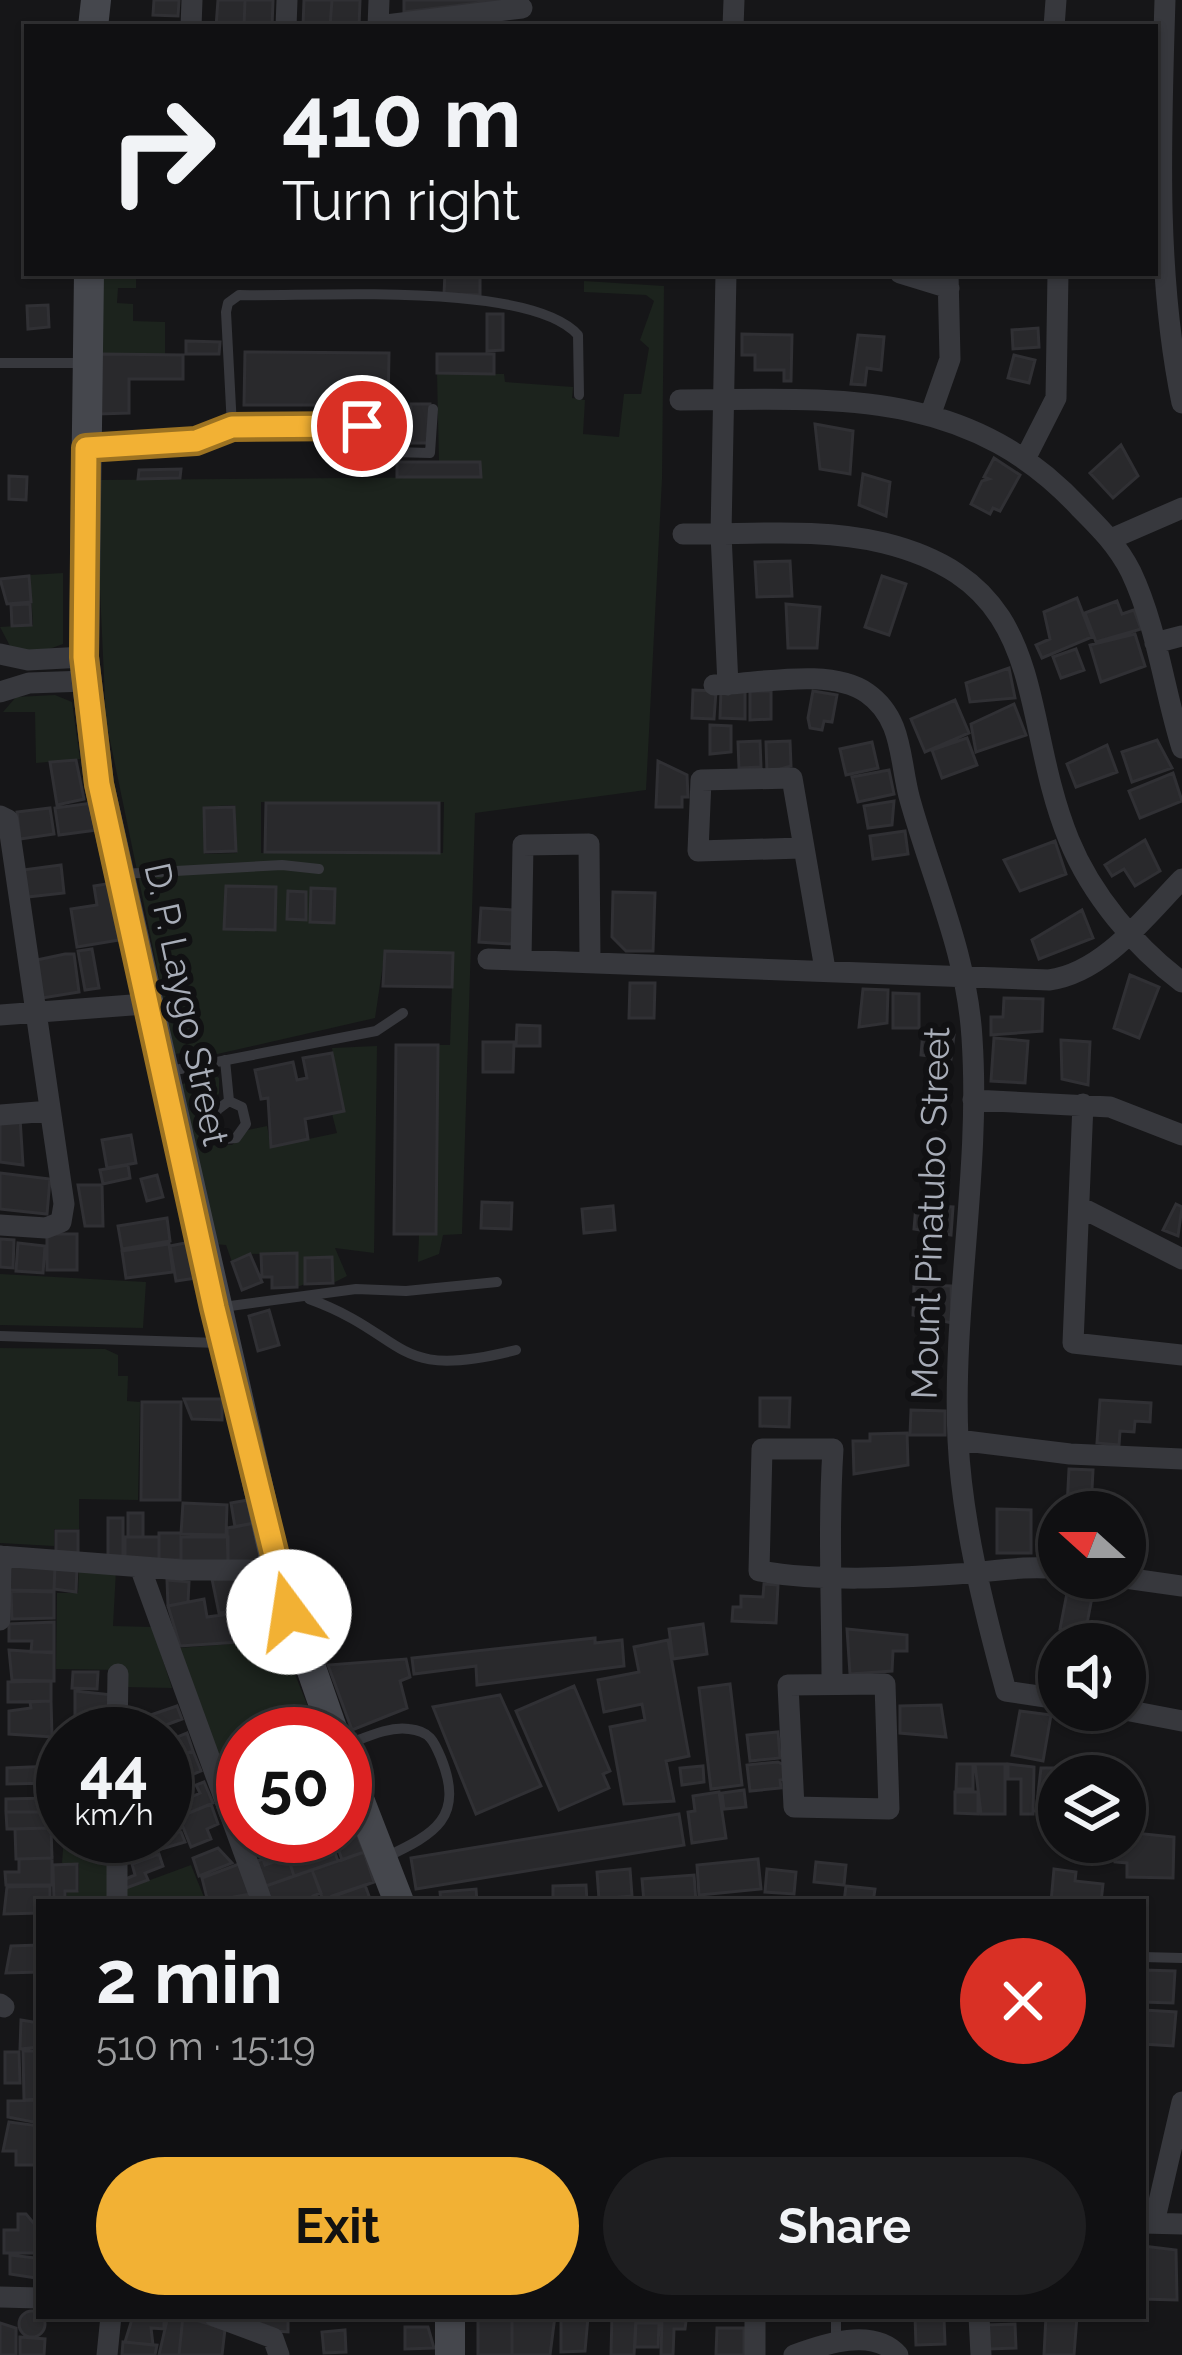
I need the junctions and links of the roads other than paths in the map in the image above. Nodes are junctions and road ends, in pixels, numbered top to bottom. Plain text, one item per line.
1 (1166, 0) edge
2 (523, 12) edge
3 (452, 24) edge
4 (1168, 248) edge
5 (89, 276) edge
6 (726, 276) edge
7 (1058, 276) edge
8 (949, 280) edge
9 (0, 362) edge
10 (88, 363) junction
11 (579, 395) dead end
12 (680, 400) dead end
13 (724, 400) junction
14 (1182, 403) edge
15 (433, 409) dead end
16 (931, 413) junction
17 (232, 427) junction
18 (86, 448) junction
19 (1026, 457) junction
20 (1182, 508) edge
21 (682, 533) dead end
22 (721, 534) junction
23 (1111, 539) junction
24 (1182, 636) edge
25 (1155, 643) junction
26 (4, 656) edge
27 (85, 669) junction
28 (4, 690) edge
29 (1182, 748) edge
30 (0, 815) edge
31 (802, 848) junction
32 (320, 868) dead end
33 (118, 874) junction
34 (1182, 879) edge
35 (9, 901) edge
36 (1129, 932) junction
37 (488, 959) dead end
38 (521, 959) junction
39 (590, 961) junction
40 (825, 969) junction
41 (963, 975) junction
42 (1182, 982) edge
43 (146, 1004) junction
44 (35, 1013) junction
45 (403, 1013) dead end
46 (0, 1015) edge
47 (225, 1060) junction
48 (160, 1072) junction
49 (974, 1100) junction
50 (229, 1101) dead end
51 (1083, 1104) junction
52 (50, 1111) junction
53 (0, 1115) edge
54 (1182, 1135) edge
55 (1082, 1208) junction
56 (0, 1225) edge
57 (1182, 1259) edge
58 (497, 1282) dead end
59 (306, 1298) junction
60 (214, 1308) junction
61 (0, 1336) edge
62 (222, 1342) junction
63 (516, 1350) dead end
64 (1182, 1355) edge
65 (958, 1441) junction
66 (1182, 1459) edge
67 (0, 1556) edge
68 (140, 1567) junction
69 (278, 1570) junction
70 (1038, 1570) edge
71 (979, 1573) junction
72 (832, 1575) junction
73 (1146, 1581) edge
74 (1182, 1586) edge
75 (0, 1620) edge
76 (118, 1674) dead end
77 (832, 1684) junction
78 (1038, 1695) edge
79 (117, 1707) edge
80 (325, 1707) edge
81 (1146, 1714) edge
82 (1182, 1721) edge
83 (372, 1736) edge
84 (372, 1830) edge
85 (383, 1858) junction
86 (117, 1863) edge
87 (117, 1899) edge
88 (261, 1899) edge
89 (398, 1899) edge
90 (1146, 1957) edge
91 (1182, 1958) edge
92 (1182, 2102) edge
93 (1149, 2223) edge
94 (1182, 2224) edge
95 (0, 2297) edge
96 (36, 2297) edge
97 (111, 2319) edge
98 (222, 2319) edge
99 (450, 2319) edge
100 (755, 2319) edge
101 (836, 2319) edge
102 (979, 2319) edge
103 (836, 2342) junction
104 (107, 2355) edge
105 (279, 2355) edge
106 (450, 2355) edge
107 (754, 2355) edge
108 (794, 2355) edge
109 (898, 2355) edge
110 (980, 2355) edge

1 - 4 street
2 - 3 street
4 - 14 street
5 - 10 main road, D. P. Laygo Street
6 - 13 street
7 - 19 street
8 - 16 street
9 - 10 lane
10 - 18 main road, D. P. Laygo Street
11 - 17 lane
12 - 13 street
13 - 16 street
13 - 22 street
15 - 17 lane
16 - 19 street
17 - 18 lane
18 - 27 main road, D. P. Laygo Street
19 - 23 street
20 - 23 street
21 - 22 street
22 - 36 street
22 - 41 street, Mount Pinatubo Street
23 - 25 street
24 - 25 street
25 - 29 street
26 - 27 street
26 - 28 street
27 - 28 street
27 - 33 main road, D. P. Laygo Street
30 - 35 street
31 - 31 street
31 - 40 street
32 - 33 lane
33 - 43 main road, D. P. Laygo Street
34 - 36 street
35 - 44 street
36 - 41 street
36 - 42 street
37 - 38 street
38 - 39 street
38 - 39 street
39 - 40 street
40 - 41 street
41 - 49 street, Mount Pinatubo Street
43 - 44 street
43 - 48 main road, D. P. Laygo Street
44 - 46 street
44 - 52 street
45 - 47 lane
47 - 48 lane
47 - 50 lane
48 - 60 main road, D. P. Laygo Street
49 - 51 street
49 - 65 street, Mount Pinatubo Street
51 - 54 street
51 - 55 street
52 - 53 street
52 - 56 street
55 - 57 street
55 - 64 street
58 - 59 lane
59 - 60 lane
59 - 63 lane
60 - 62 main road, D. P. Laygo Street
61 - 62 lane
62 - 69 main road, D. P. Laygo Street
65 - 66 street
65 - 71 street, Mount Pinatubo Street
67 - 68 street
67 - 75 street
68 - 69 street
68 - 88 street
69 - 80 main road, D. P. Laygo Street
70 - 71 street
71 - 72 street
71 - 78 street, Mount Pinatubo Street
72 - 72 street
72 - 77 street
73 - 74 street
76 - 79 street
77 - 77 street
81 - 82 street
83 - 85 lane
84 - 85 main road
85 - 89 main road
86 - 87 street
90 - 91 lane
92 - 93 street
93 - 94 street
95 - 96 street
97 - 104 street
98 - 105 street
99 - 106 main road
100 - 107 street
101 - 103 lane
102 - 110 street
103 - 108 street
103 - 109 street

